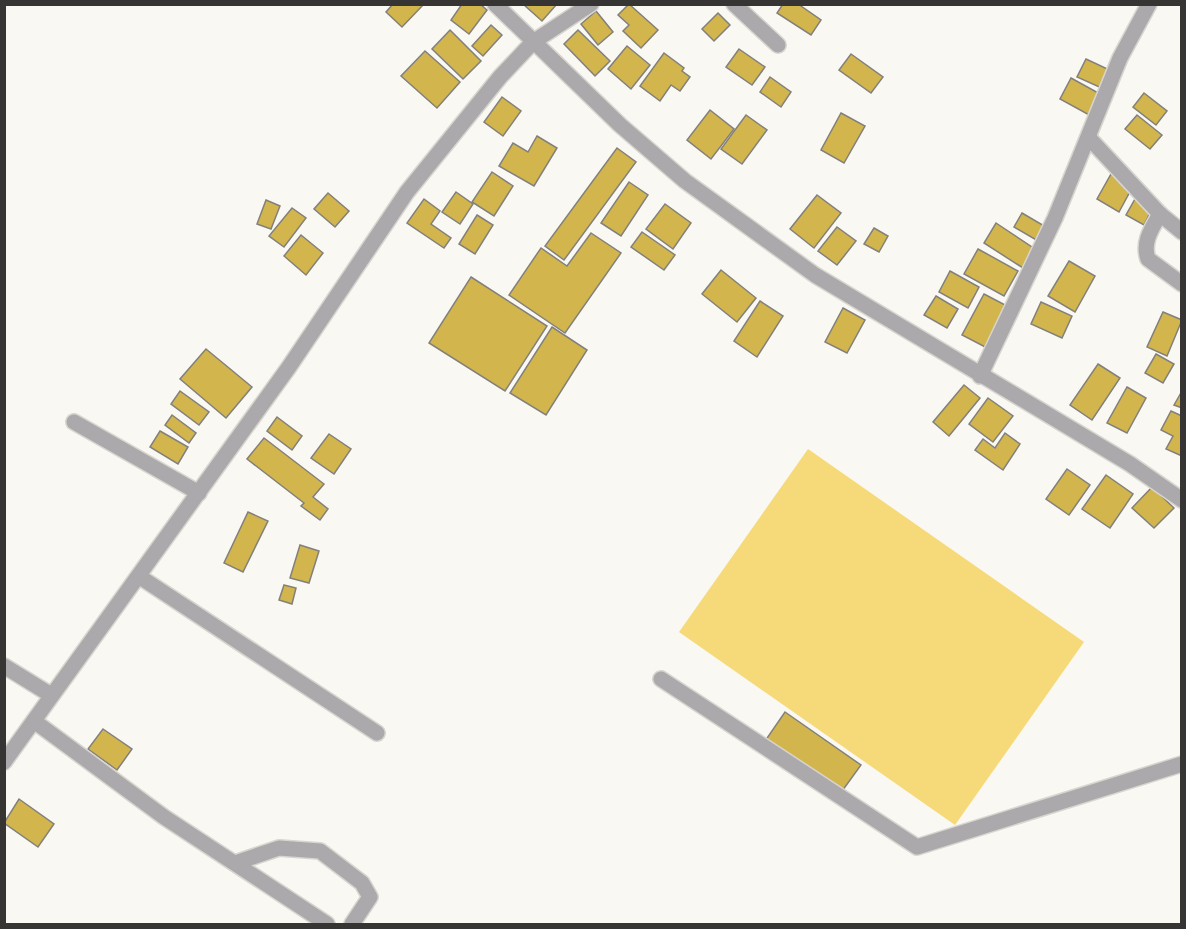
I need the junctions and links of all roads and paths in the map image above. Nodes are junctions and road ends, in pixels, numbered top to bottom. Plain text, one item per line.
1 (495, 4) edge
2 (591, 4) edge
3 (734, 4) edge
4 (1149, 4) edge
5 (533, 42) junction
6 (778, 45) dead end
7 (1089, 138) junction
8 (1160, 214) junction
9 (1182, 232) edge
10 (1182, 284) edge
11 (980, 376) junction
12 (74, 422) dead end
13 (199, 493) junction
14 (1180, 496) edge
15 (140, 577) junction
16 (4, 666) edge
17 (661, 679) dead end
18 (51, 695) junction
19 (34, 721) junction
20 (377, 733) dead end
21 (4, 762) edge
22 (1182, 764) edge
23 (235, 863) junction
24 (327, 924) edge
25 (352, 924) edge

1 - 5 street
2 - 5 street
3 - 6 street
4 - 7 street
5 - 11 street
5 - 13 street
7 - 8 street
7 - 11 street
8 - 9 street
8 - 10 street
11 - 14 street
12 - 13 street
13 - 15 street
15 - 18 street
15 - 20 street
16 - 18 street
17 - 22 street
18 - 19 street
19 - 21 street
19 - 23 street
23 - 24 street
23 - 25 street

